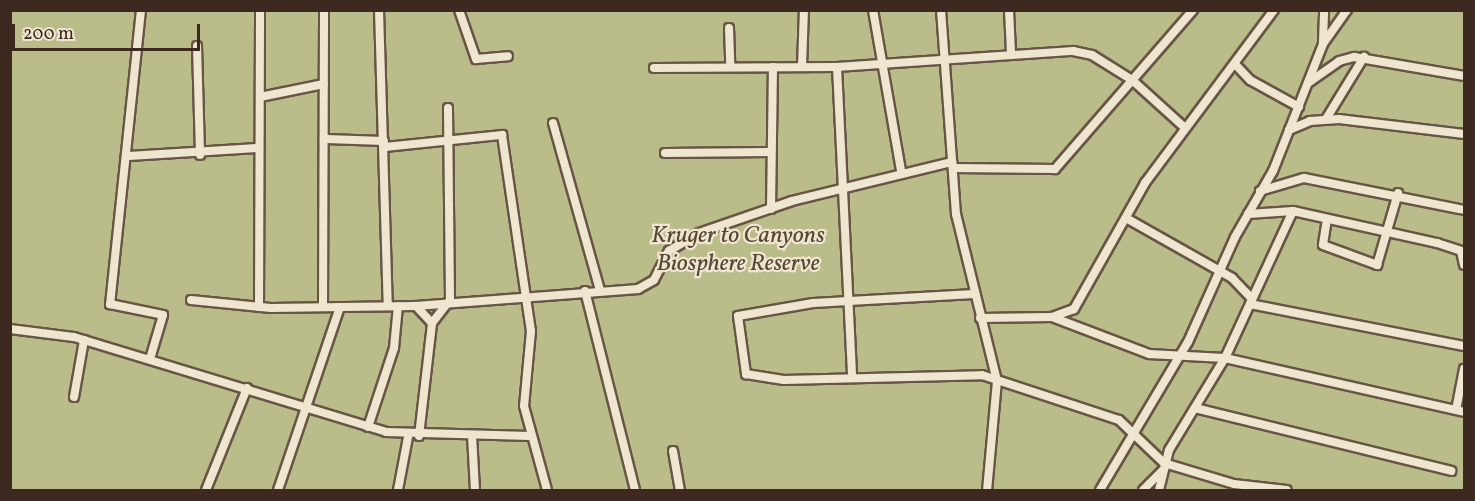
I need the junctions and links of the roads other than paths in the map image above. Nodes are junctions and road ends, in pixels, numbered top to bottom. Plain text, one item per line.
1 (141, 10) edge
2 (260, 10) edge
3 (324, 10) edge
4 (379, 10) edge
5 (459, 10) edge
6 (804, 10) edge
7 (873, 10) edge
8 (941, 10) edge
9 (1009, 10) edge
10 (1193, 10) edge
11 (1274, 10) edge
12 (1324, 10) edge
13 (1347, 10) edge
14 (729, 28) dead end
15 (1323, 44) junction
16 (197, 46) dead end
17 (1011, 52) junction
18 (508, 56) dead end
19 (944, 57) junction
20 (1364, 57) junction
21 (882, 60) junction
22 (1235, 64) junction
23 (730, 66) junction
24 (802, 66) junction
25 (773, 67) junction
26 (837, 67) junction
27 (654, 68) dead end
28 (1464, 76) edge
29 (1131, 80) junction
30 (1308, 83) junction
31 (324, 84) junction
32 (260, 97) junction
33 (1299, 107) junction
34 (448, 108) dead end
35 (1326, 119) junction
36 (554, 123) dead end
37 (1184, 128) junction
38 (1289, 130) junction
39 (1464, 134) edge
40 (326, 139) junction
41 (449, 139) junction
42 (385, 144) junction
43 (257, 148) junction
44 (771, 152) junction
45 (665, 153) dead end
46 (200, 154) junction
47 (129, 156) junction
48 (953, 165) junction
49 (901, 171) junction
50 (842, 190) junction
51 (1260, 191) junction
52 (1398, 193) junction
53 (771, 209) junction
54 (1464, 210) edge
55 (1293, 211) junction
56 (1248, 214) junction
57 (1126, 218) junction
58 (1327, 219) junction
59 (1388, 231) junction
60 (1464, 265) edge
61 (1219, 271) junction
62 (600, 290) junction
63 (585, 291) junction
64 (974, 294) junction
65 (526, 296) junction
66 (191, 300) dead end
67 (450, 300) junction
68 (1251, 301) junction
69 (845, 302) junction
70 (388, 306) junction
71 (398, 306) junction
72 (416, 306) junction
73 (323, 307) junction
74 (340, 307) junction
75 (259, 308) junction
76 (980, 318) junction
77 (1052, 318) junction
78 (432, 323) junction
79 (10, 329) edge
80 (84, 340) junction
81 (1464, 346) edge
82 (1180, 354) junction
83 (1225, 358) junction
84 (150, 359) junction
85 (1464, 369) edge
86 (852, 377) junction
87 (998, 381) junction
88 (247, 388) junction
89 (74, 397) dead end
90 (308, 407) junction
91 (1194, 408) junction
92 (1460, 411) edge
93 (368, 427) junction
94 (472, 435) junction
95 (408, 436) junction
96 (419, 436) junction
97 (530, 436) junction
98 (1132, 436) junction
99 (673, 451) dead end
100 (1164, 466) junction
101 (1451, 471) dead end
102 (206, 490) edge
103 (278, 490) edge
104 (398, 490) edge
105 (474, 490) edge
106 (547, 490) edge
107 (635, 490) edge
108 (680, 490) edge
109 (987, 490) edge
110 (1100, 490) edge
111 (1143, 490) edge
112 (1159, 490) edge
113 (1287, 490) edge

1 - 47 street
2 - 32 street
3 - 31 street
4 - 42 street
5 - 18 street
6 - 24 street
7 - 21 street
8 - 19 street
9 - 17 street
10 - 29 street
11 - 22 street
12 - 15 street
13 - 15 street
14 - 23 street
15 - 30 street
16 - 46 street
17 - 19 street
17 - 29 street
19 - 21 street
19 - 48 street
20 - 28 street
20 - 30 street
20 - 35 street
21 - 26 street
21 - 49 street
22 - 33 street
22 - 37 street
23 - 25 street
23 - 27 street
24 - 25 street
24 - 26 street
25 - 44 street
26 - 50 street
29 - 37 street
29 - 48 street
30 - 33 street
31 - 32 street
31 - 40 street
32 - 43 street
33 - 38 street
34 - 41 street
35 - 38 street
35 - 39 street
36 - 62 street
37 - 57 street
38 - 51 street
40 - 42 street
40 - 73 street
41 - 42 street
41 - 65 street
41 - 67 street
42 - 70 street
43 - 46 street
43 - 75 street
44 - 45 street
44 - 53 street
46 - 47 street
47 - 84 street
48 - 49 street
48 - 64 street
49 - 50 street
50 - 53 street
50 - 69 street
51 - 52 street
51 - 56 street
52 - 54 street
52 - 59 street
53 - 62 street
55 - 56 street
55 - 58 street
55 - 68 street
56 - 61 street
57 - 61 street
57 - 77 street
58 - 59 street
58 - 59 street
59 - 60 street
61 - 68 street
61 - 82 street
62 - 63 street
63 - 65 street
63 - 107 street
64 - 69 street
64 - 76 street
65 - 67 street
65 - 97 street
66 - 75 street
67 - 72 street
67 - 78 street
68 - 81 street
68 - 83 street
69 - 86 street
69 - 86 street
70 - 71 street
70 - 74 street
71 - 72 street
71 - 93 street
72 - 78 street
73 - 74 street
73 - 75 street
74 - 90 street
76 - 77 street
76 - 87 street
77 - 82 street
78 - 96 street
79 - 80 street
80 - 84 street
80 - 89 street
82 - 83 street
82 - 98 street
83 - 91 street
83 - 92 street
84 - 88 street
85 - 92 street
86 - 87 street
87 - 98 street
87 - 109 street
88 - 90 street
88 - 102 street
90 - 93 street
90 - 103 street
91 - 100 street
91 - 101 street
93 - 95 street
94 - 96 street
94 - 97 street
94 - 105 street
95 - 96 street
95 - 104 street
97 - 106 street
98 - 100 street
98 - 110 street
99 - 108 street
100 - 111 street
100 - 112 street
100 - 113 street

